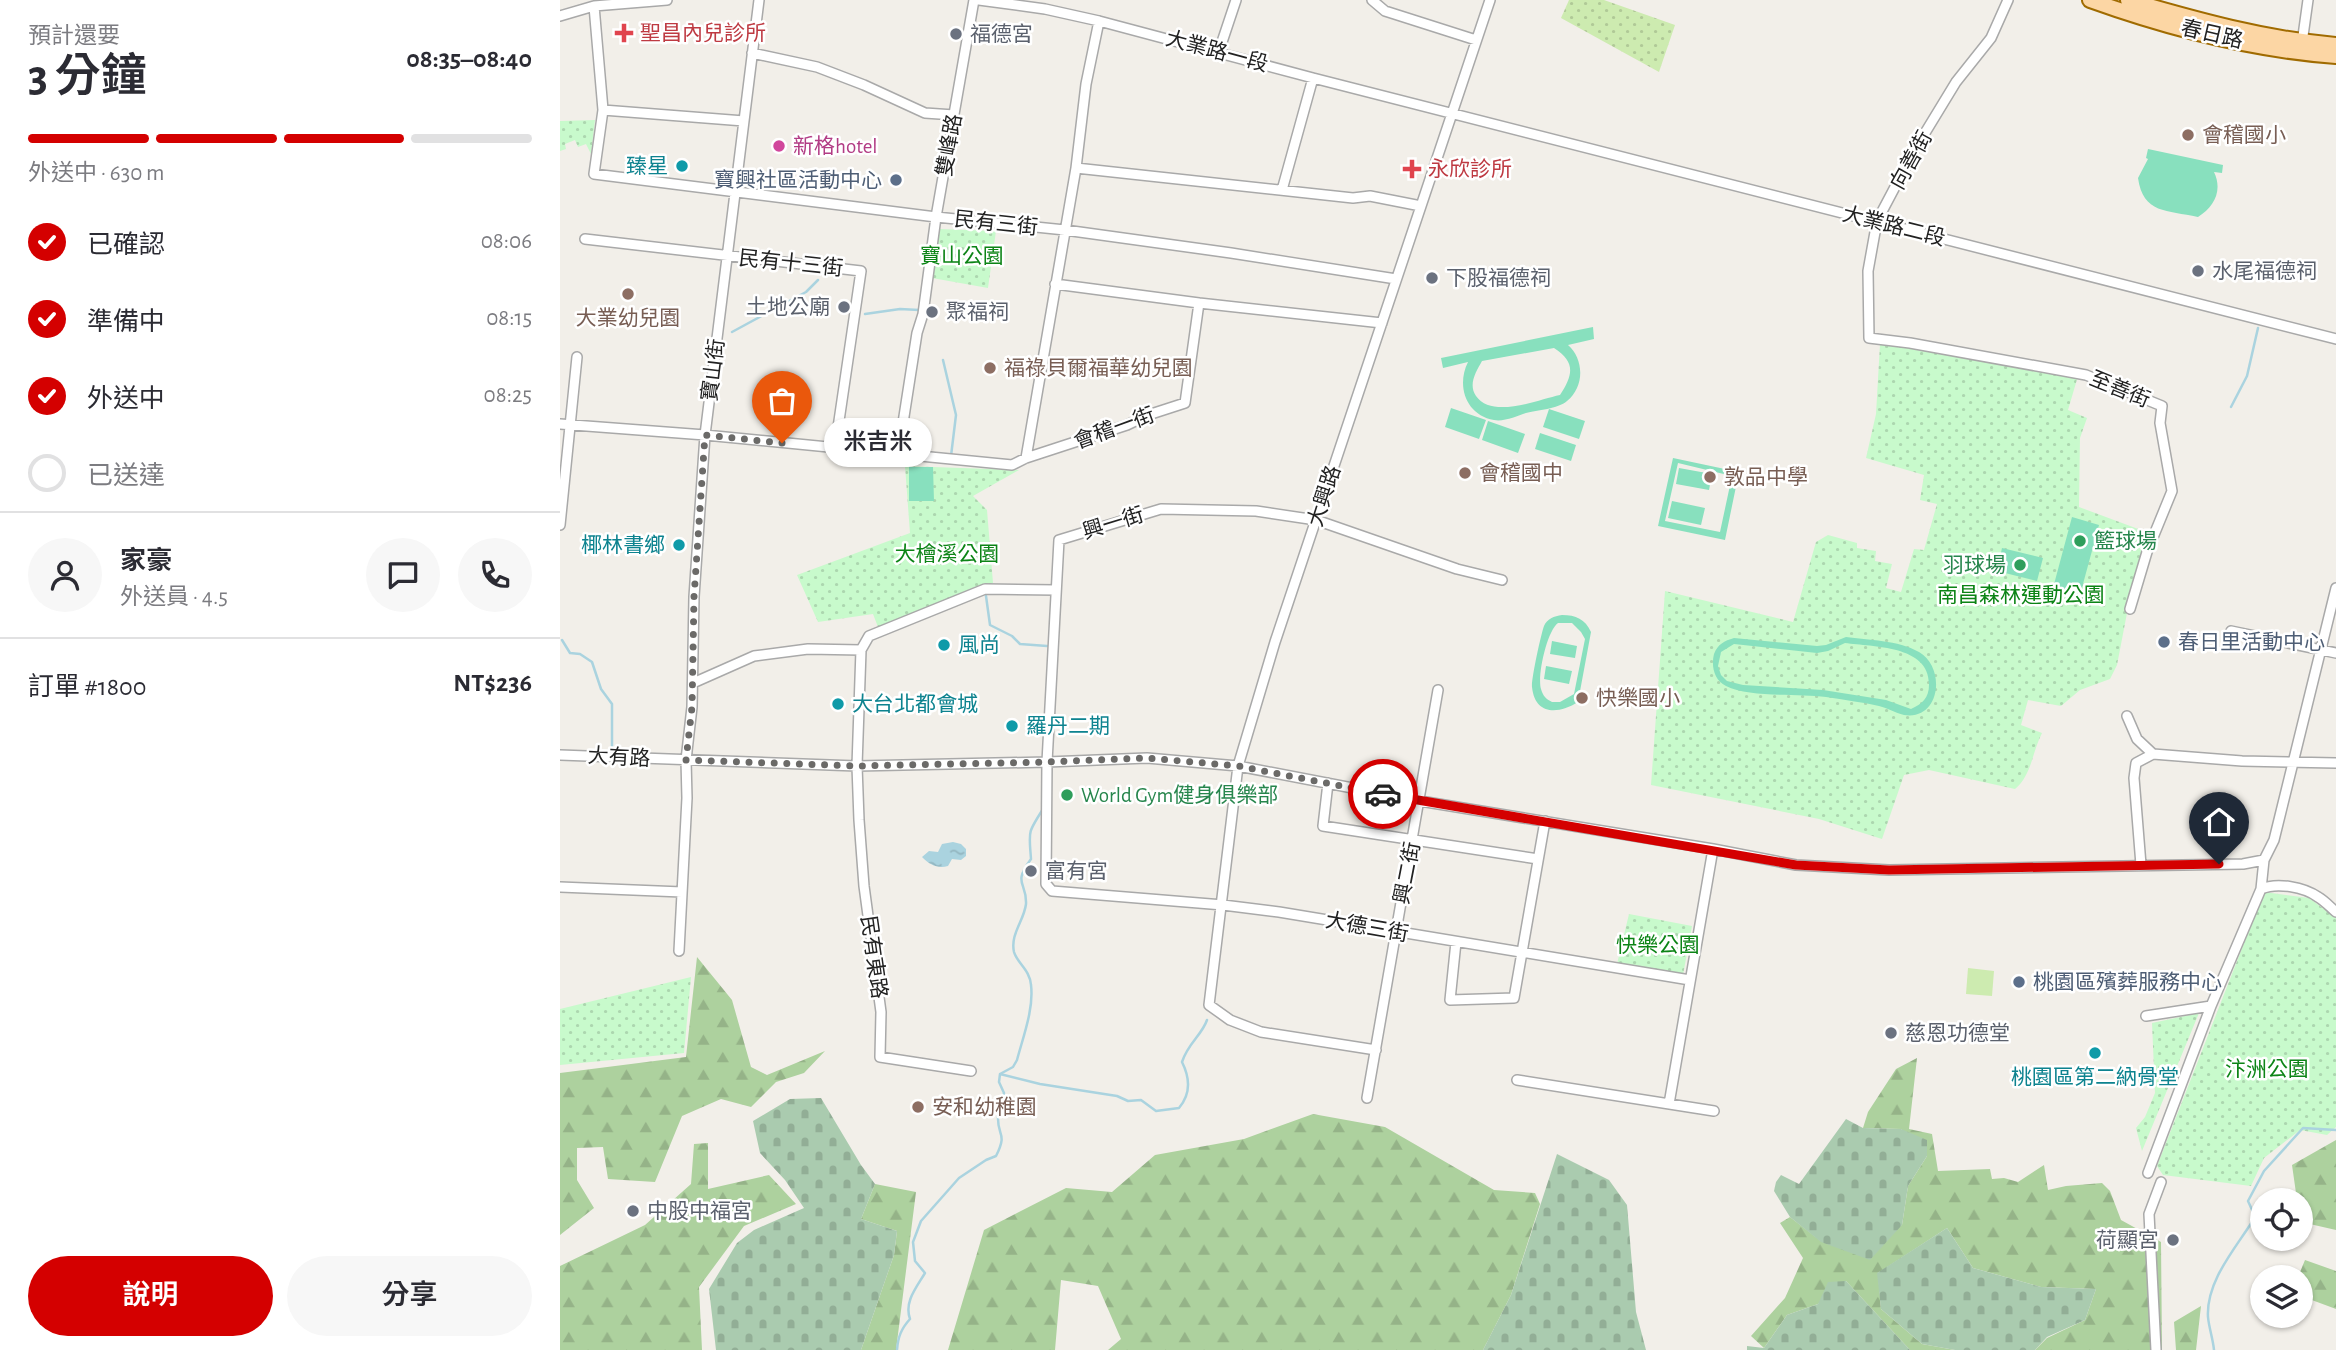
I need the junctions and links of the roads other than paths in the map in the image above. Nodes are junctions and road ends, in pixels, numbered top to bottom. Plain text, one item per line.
1 (667, 0) edge
2 (759, 0) edge
3 (977, 0) edge
4 (1236, 0) edge
5 (1372, 0) edge
6 (1490, 0) edge
7 (2008, 0) edge
8 (2090, 0) edge
9 (2128, 0) edge
10 (2308, 0) edge
11 (594, 6) junction
12 (560, 16) edge
13 (1099, 21) junction
14 (1476, 40) junction
15 (2336, 45) edge
16 (2302, 48) junction
17 (1219, 51) junction
18 (752, 53) junction
19 (2336, 56) edge
20 (1313, 78) junction
21 (603, 110) junction
22 (1452, 113) junction
23 (954, 115) junction
24 (744, 121) junction
25 (1076, 168) junction
26 (735, 190) junction
27 (1282, 190) junction
28 (1421, 206) junction
29 (936, 217) junction
30 (1877, 221) junction
31 (1065, 230) junction
32 (585, 239) dead end
33 (727, 256) junction
34 (1396, 279) junction
35 (1055, 284) junction
36 (1199, 303) junction
37 (1382, 323) junction
38 (1869, 338) joint
39 (2336, 339) edge
40 (577, 358) dead end
41 (565, 425) edge
42 (705, 435) junction
43 (835, 448) junction
44 (898, 455) junction
45 (1026, 458) junction
46 (1316, 520) junction
47 (560, 525) edge
48 (1502, 580) dead end
49 (2336, 588) edge
50 (1056, 590) junction
51 (2130, 609) dead end
52 (2231, 631) dead end
53 (861, 650) junction
54 (2321, 651) junction
55 (2336, 653) edge
56 (692, 683) junction
57 (1438, 690) dead end
58 (2127, 716) dead end
59 (2153, 754) junction
60 (560, 755) edge
61 (686, 760) junction
62 (1047, 762) junction
63 (2293, 762) junction
64 (2336, 763) edge
65 (857, 766) junction
66 (1238, 766) junction
67 (1328, 783) junction
68 (1420, 801) junction
69 (1545, 821) junction
70 (1414, 840) junction
71 (1713, 849) junction
72 (1538, 859) junction
73 (2264, 860) junction
74 (2141, 865) junction
75 (1046, 884) joint
76 (560, 887) edge
77 (2261, 889) junction
78 (682, 892) junction
79 (1223, 905) junction
80 (2336, 912) edge
81 (1395, 933) junction
82 (1456, 942) junction
83 (679, 951) dead end
84 (1521, 954) junction
85 (1690, 980) junction
86 (2210, 1006) junction
87 (2146, 1016) dead end
88 (1376, 1050) junction
89 (971, 1071) dead end
90 (1517, 1080) dead end
91 (1367, 1098) dead end
92 (1669, 1104) junction
93 (1713, 1111) dead end
94 (2148, 1173) dead end
95 (2161, 1182) dead end
96 (2156, 1350) edge

1 - 11 street
2 - 18 street, 寶山街
3 - 13 street, 大業路一段
3 - 23 street, 雙峰路
4 - 17 street
5 - 14 street
6 - 14 street, 大興路
7 - 30 street, 向善街
8 - 16 main road, 春日路
9 - 16 main road, 春日路
10 - 16 street
11 - 12 street
11 - 21 street
13 - 17 street, 大業路一段
13 - 25 street
14 - 22 street, 大興路
15 - 16 main road, 春日路
16 - 19 main road, 春日路
17 - 20 street, 大業路一段
18 - 23 street
18 - 24 street, 寶山街
20 - 22 street, 大業路一段
20 - 27 street
21 - 24 street
21 - 26 street, 民有三街
22 - 28 street, 大興路
22 - 30 street, 大業路二段
23 - 29 street, 雙峰路
24 - 26 street, 寶山街
25 - 27 street
25 - 31 street
26 - 29 street, 民有三街
26 - 33 street, 寶山街
27 - 28 street
28 - 34 street, 大興路
29 - 31 street, 民有三街
29 - 44 street, 雙峰路
30 - 38 street, 向善街
30 - 39 street, 大業路二段
31 - 34 street, 民有三街
31 - 35 street
32 - 33 street, 民有十三街
33 - 42 street, 寶山街
33 - 43 street, 民有十三街
34 - 37 street, 大興路
35 - 36 street
35 - 45 street
36 - 37 street
36 - 45 street, 會稽一街
37 - 46 street, 大興路
38 - 51 street, 至善街
40 - 41 street
41 - 42 street, 會稽一街
41 - 47 street
42 - 43 street, 會稽一街
42 - 56 street, 寶山街
43 - 44 street, 會稽一街
44 - 45 street, 會稽一街
46 - 48 street, 興一街
46 - 50 street, 興一街
46 - 66 street, 大興路
49 - 54 street
50 - 53 street
50 - 62 street, 興一街
52 - 54 street
53 - 56 street
53 - 65 street
54 - 55 street
54 - 63 street
56 - 61 street, 寶山街
57 - 68 street, 興二街
58 - 59 street
59 - 63 street
59 - 74 street
60 - 61 street, 大有路
61 - 65 street, 大有路
61 - 78 street, 寶山街
62 - 65 street, 大有路
62 - 66 street, 大有路
62 - 75 street, 興一街
63 - 64 street
63 - 73 street
65 - 89 street, 民有東路
66 - 67 street, 大有路
66 - 79 street, 大興路
67 - 68 street, 大有路
67 - 70 street
68 - 69 street, 大有路
68 - 70 street, 興二街
69 - 71 street, 大有路
69 - 72 street
70 - 72 street
70 - 81 street, 興二街
71 - 74 street, 大有路
71 - 85 street
72 - 84 street
73 - 74 street, 大有路
73 - 77 street
75 - 79 street, 大德三街
76 - 78 street
77 - 80 street
77 - 86 street
78 - 83 street, 寶山街
79 - 81 street, 大德三街
79 - 88 street, 大興路
81 - 82 street, 大德三街
81 - 88 street, 興二街
82 - 84 street, 大德三街
82 - 84 street
84 - 85 street, 大德三街
85 - 92 street
86 - 87 street
86 - 94 street
88 - 91 street, 興二街
90 - 92 street
92 - 93 street
95 - 96 street

